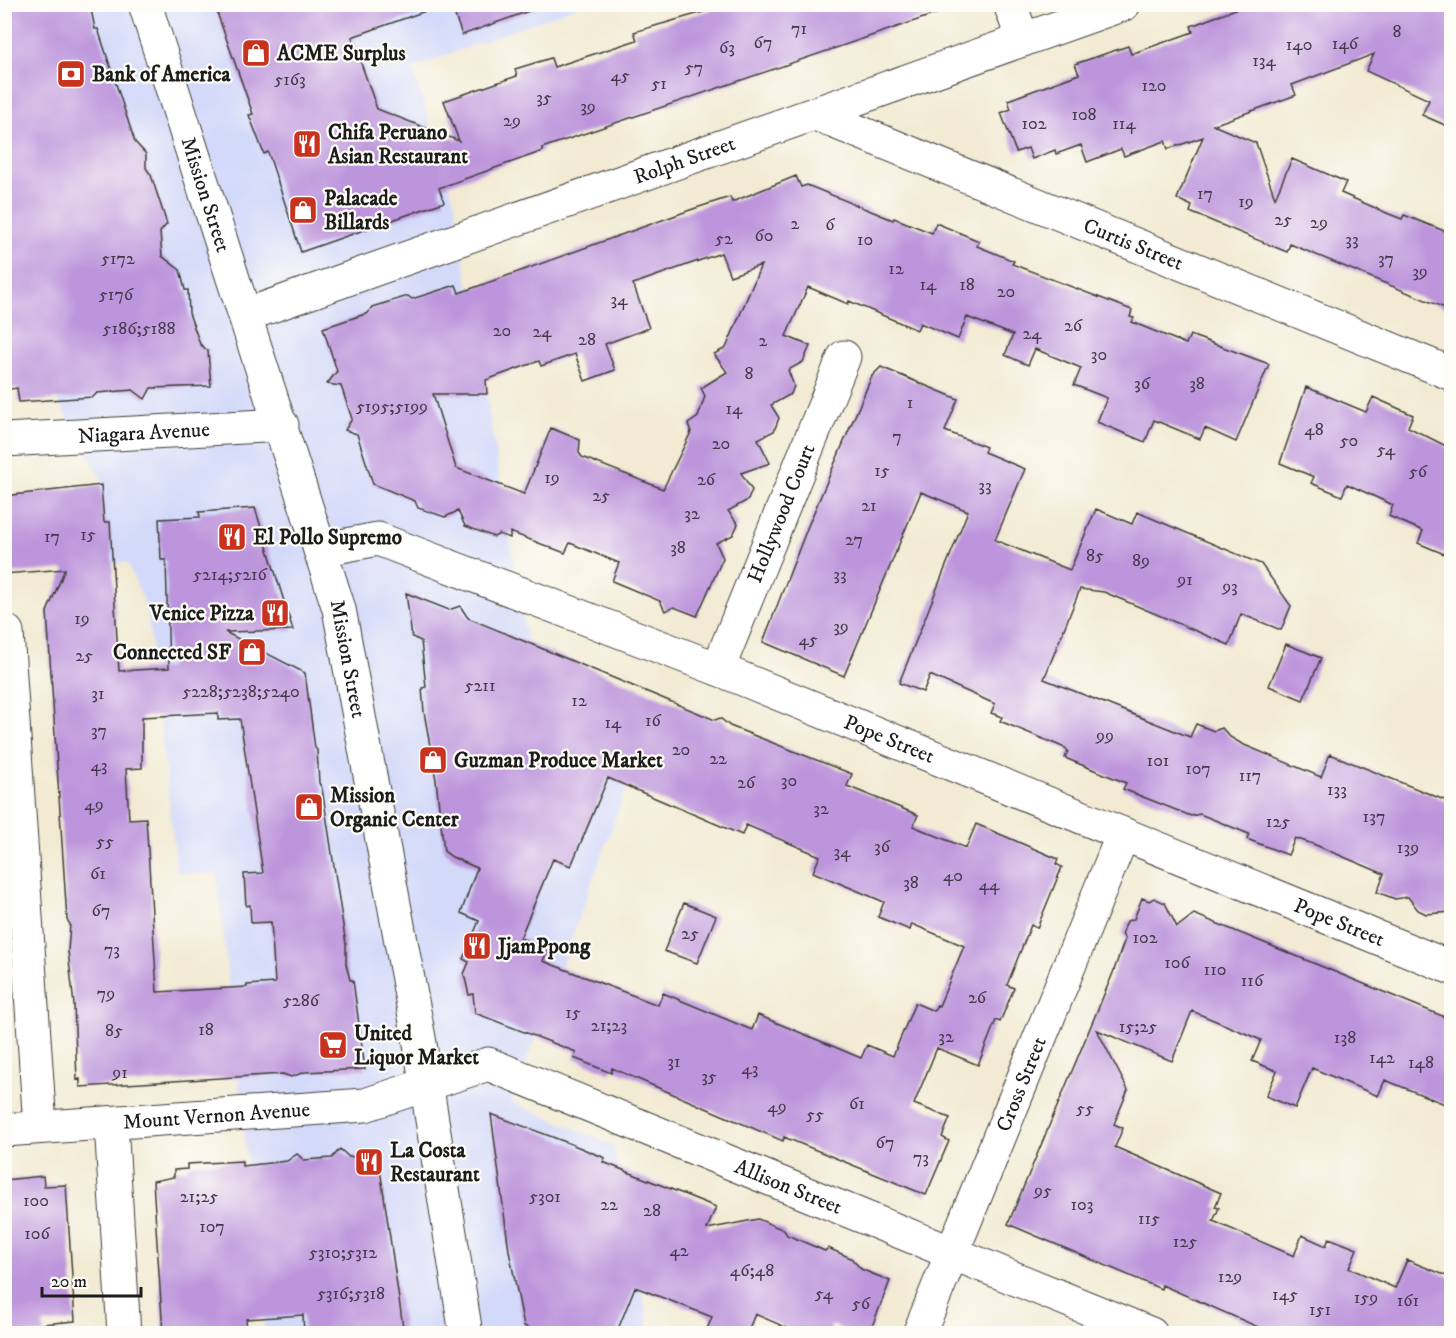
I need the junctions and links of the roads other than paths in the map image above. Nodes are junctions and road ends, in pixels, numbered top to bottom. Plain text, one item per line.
1 (145, 4) edge
2 (1010, 4) edge
3 (1124, 4) edge
4 (1023, 40) junction
5 (815, 114) junction
6 (246, 315) junction
7 (844, 357) dead end
8 (1452, 374) edge
9 (282, 425) junction
10 (4, 440) edge
11 (320, 550) junction
12 (7, 632) dead end
13 (718, 669) junction
14 (1123, 834) junction
15 (1452, 968) edge
16 (425, 1087) junction
17 (111, 1123) junction
18 (40, 1127) junction
19 (4, 1130) edge
20 (952, 1252) junction
21 (124, 1334) edge
22 (466, 1334) edge
23 (919, 1334) edge
24 (1151, 1334) edge

1 - 6 street, Mission Street
2 - 4 street
3 - 4 street, Rolph Street
4 - 5 street, Rolph Street
5 - 6 street, Rolph Street
5 - 8 street, Curtis Street
6 - 9 street, Mission Street
7 - 13 street, Hollywood Court
9 - 10 street, Niagara Avenue
9 - 11 street, Mission Street
11 - 13 street, Pope Street
11 - 16 street, Mission Street
12 - 18 street
13 - 14 street, Pope Street
14 - 15 street, Pope Street
14 - 20 street, Cross Street
16 - 17 street, Mount Vernon Avenue
16 - 20 street, Allison Street
16 - 22 street, Mission Street
17 - 18 street, Mount Vernon Avenue
17 - 21 street
18 - 19 street, Mount Vernon Avenue
20 - 23 street, Cross Street
20 - 24 street, Allison Street

